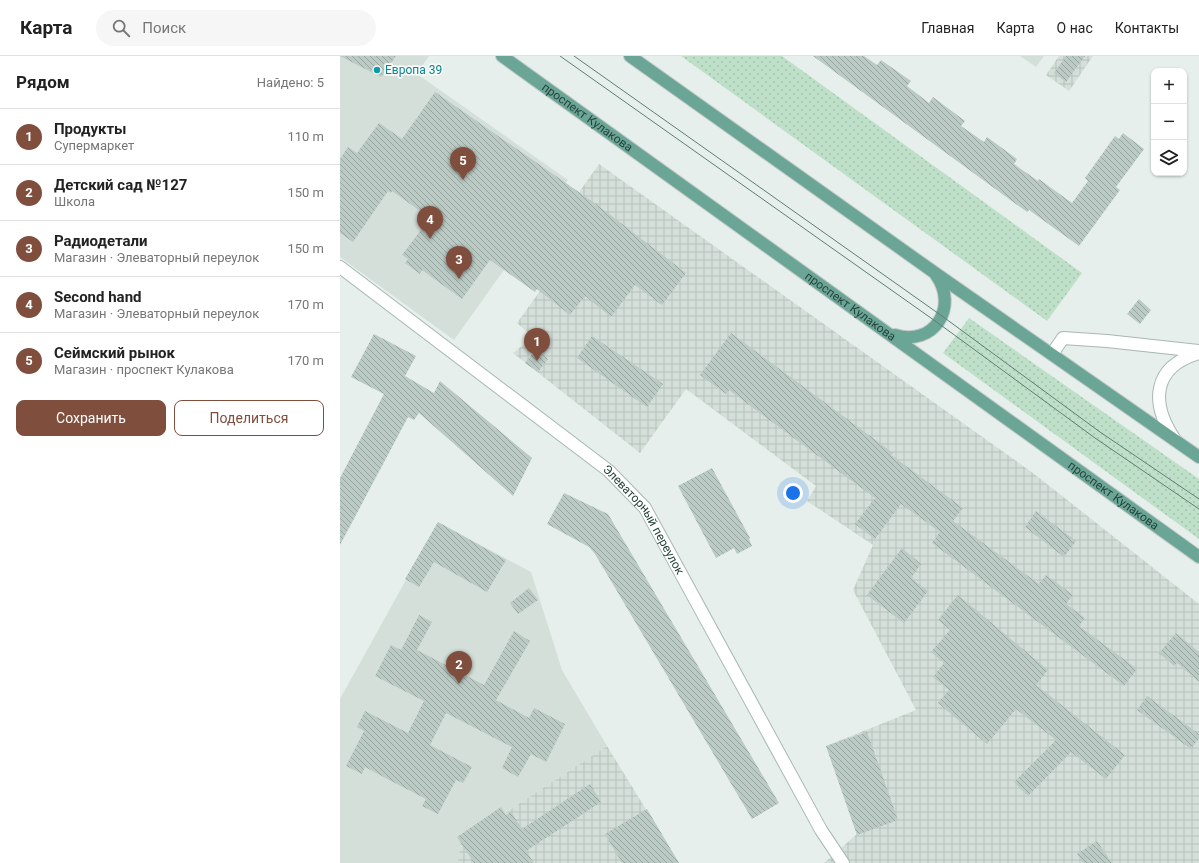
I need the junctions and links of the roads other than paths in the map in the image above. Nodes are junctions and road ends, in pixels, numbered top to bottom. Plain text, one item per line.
1 (502, 56) edge
2 (630, 56) edge
3 (340, 267) edge
4 (935, 273) junction
5 (890, 334) junction
6 (1199, 352) edge
7 (1052, 354) junction
8 (1176, 441) junction
9 (1199, 457) edge
10 (1199, 557) edge
11 (843, 863) edge

1 - 5 main road, проспект Кулакова
2 - 4 main road
3 - 11 street, Элеваторный переулок
4 - 5 main road
4 - 7 main road
5 - 10 main road, проспект Кулакова
6 - 7 street
6 - 8 street
7 - 8 main road
8 - 9 main road

